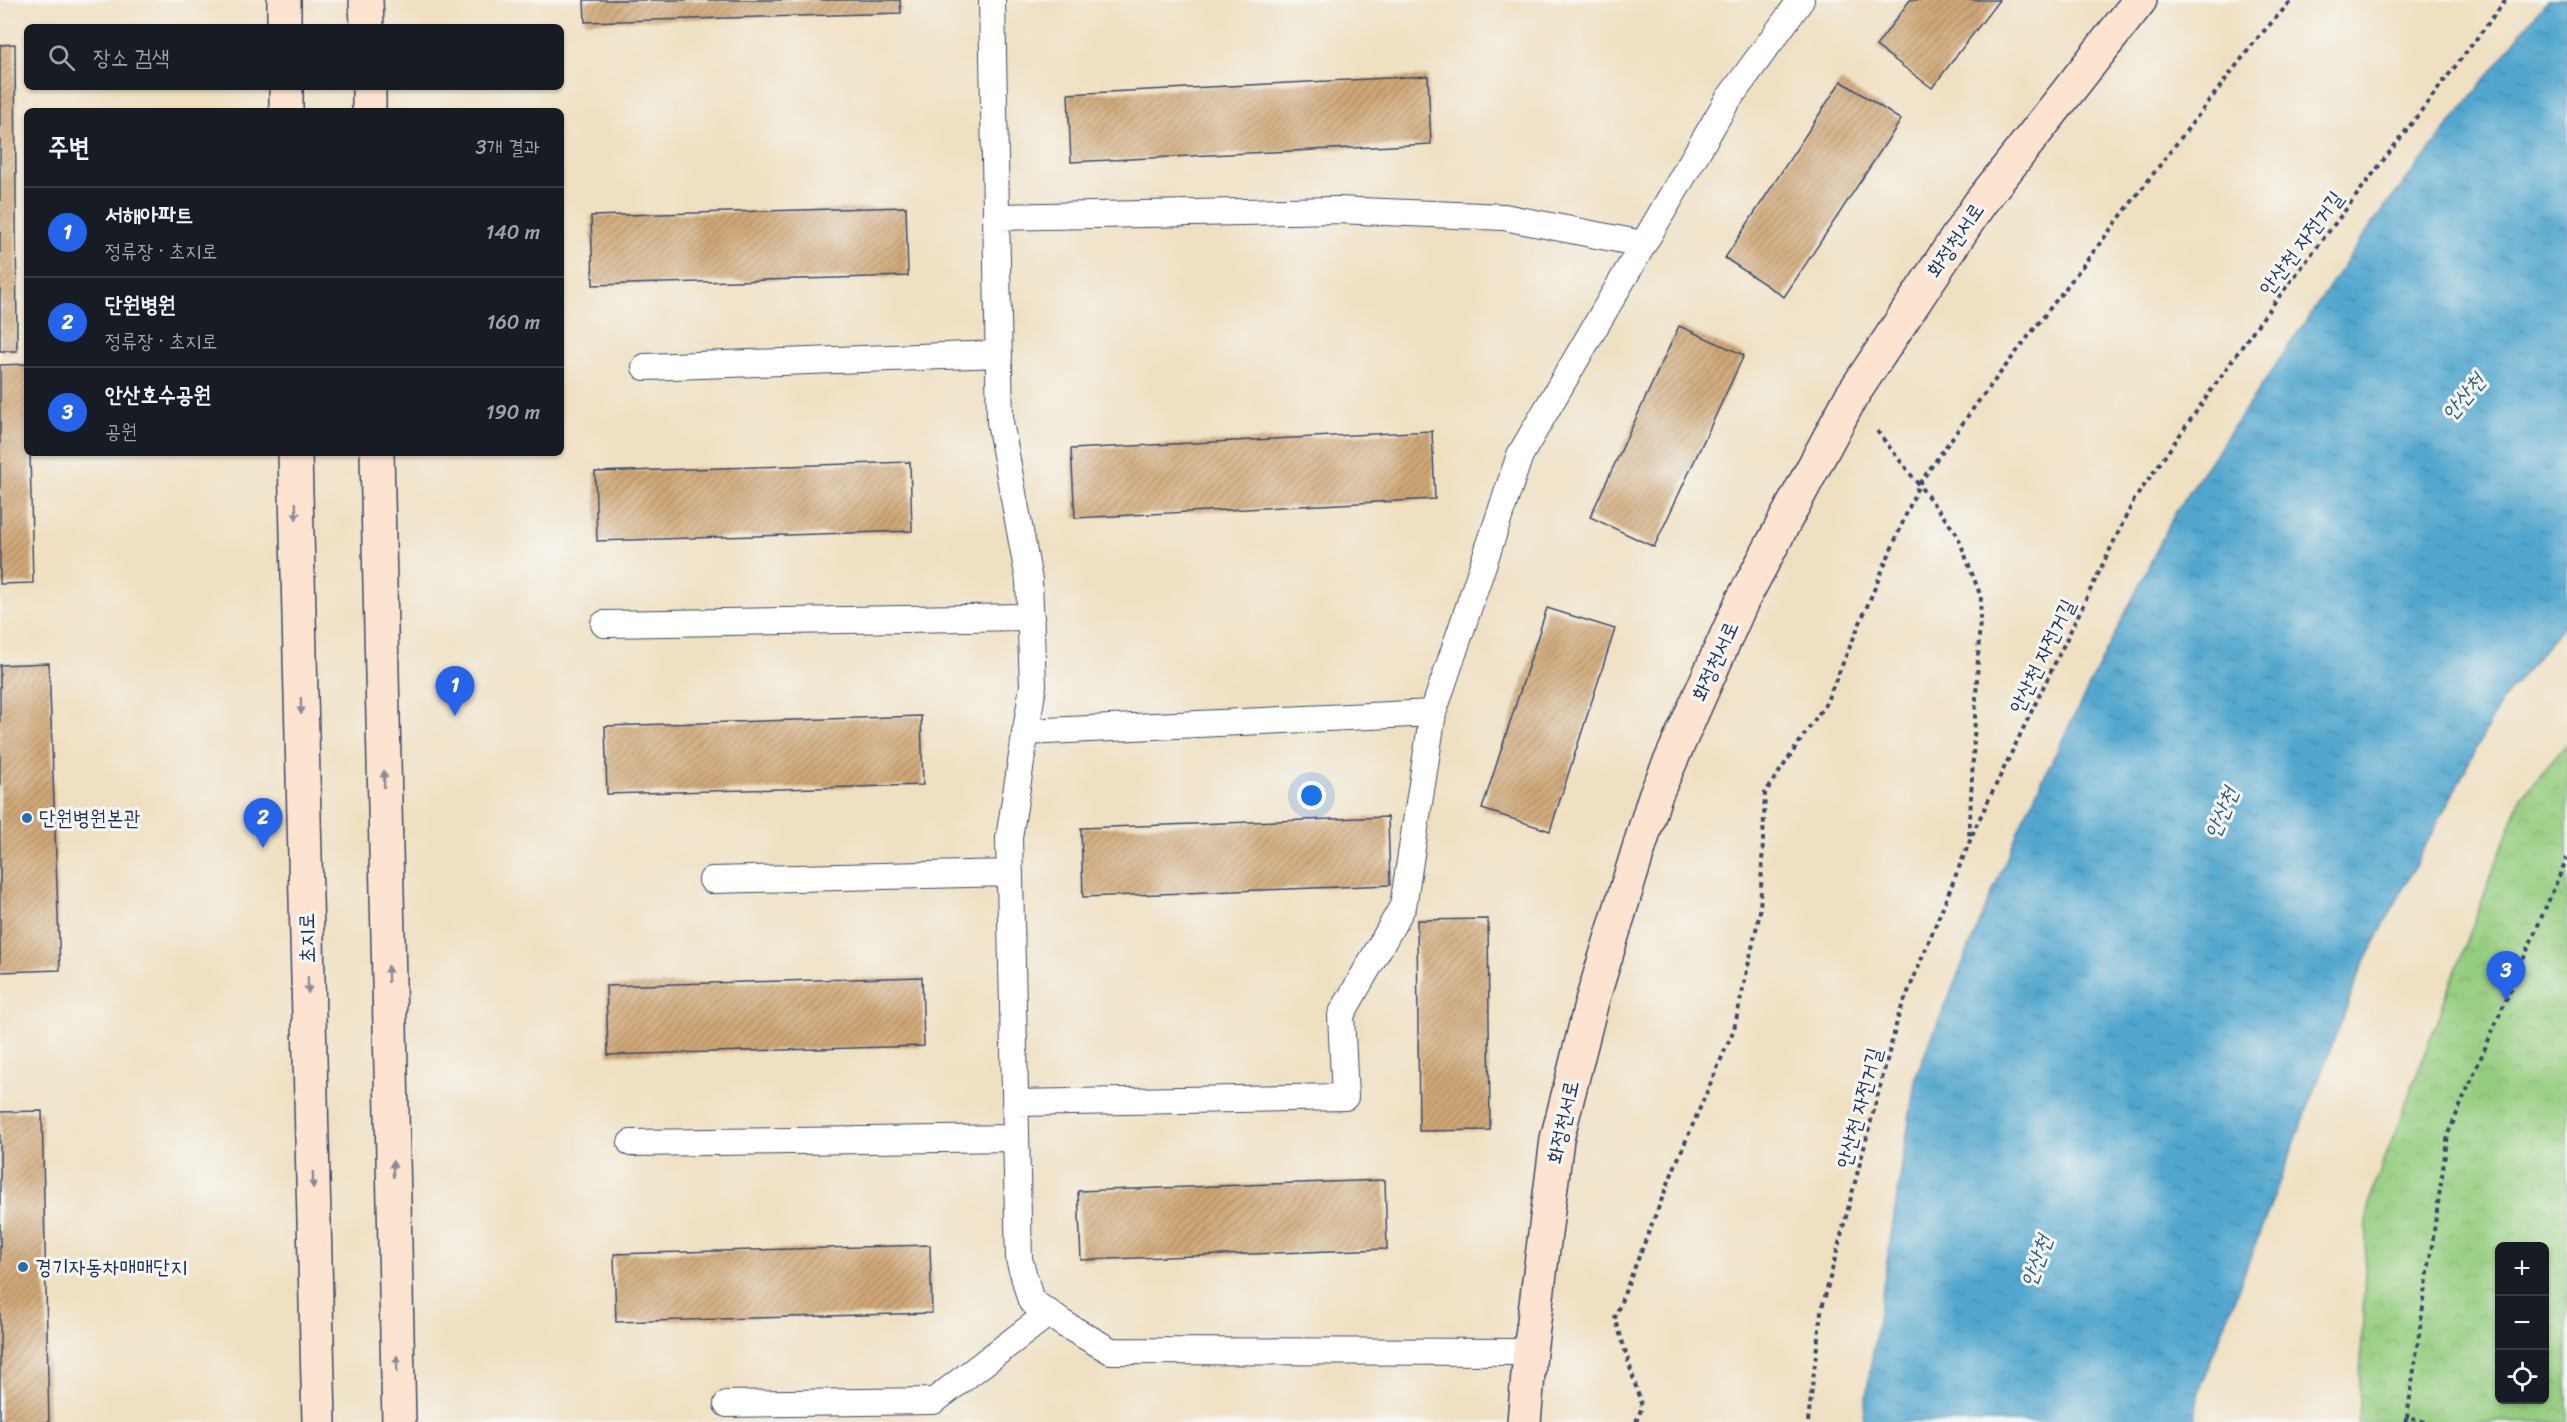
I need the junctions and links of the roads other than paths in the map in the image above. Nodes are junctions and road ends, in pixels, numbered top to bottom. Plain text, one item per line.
1 (284, 0) edge
2 (366, 0) edge
3 (992, 0) edge
4 (1801, 0) edge
5 (2140, 0) edge
6 (284, 24) edge
7 (367, 24) edge
8 (286, 90) edge
9 (369, 90) edge
10 (286, 108) edge
11 (369, 108) edge
12 (996, 217) junction
13 (1643, 244) junction
14 (999, 354) junction
15 (645, 367) dead end
16 (295, 456) edge
17 (377, 456) edge
18 (1030, 617) junction
19 (604, 624) dead end
20 (1433, 713) junction
21 (1025, 732) junction
22 (1010, 873) junction
23 (712, 880) dead end
24 (1015, 1103) junction
25 (1016, 1138) junction
26 (631, 1143) dead end
27 (1049, 1313) junction
28 (1530, 1352) junction
29 (727, 1404) dead end
30 (319, 1422) edge
31 (399, 1422) edge
32 (1524, 1422) edge

1 - 6 street
2 - 7 street
3 - 12 lane
4 - 13 lane
5 - 28 street, 화정천서로
8 - 10 street
9 - 11 street
12 - 13 lane
12 - 14 lane
13 - 20 lane
14 - 15 lane
14 - 18 lane
16 -> 30 street, 초지로
31 -> 17 street
18 - 19 lane
18 - 21 lane
20 - 21 lane
20 - 24 lane
21 - 22 lane
22 - 23 lane
22 - 24 lane
24 - 25 lane
25 - 26 lane
25 - 27 lane
27 - 28 lane
27 - 29 lane
28 - 32 street, 화정천서로

